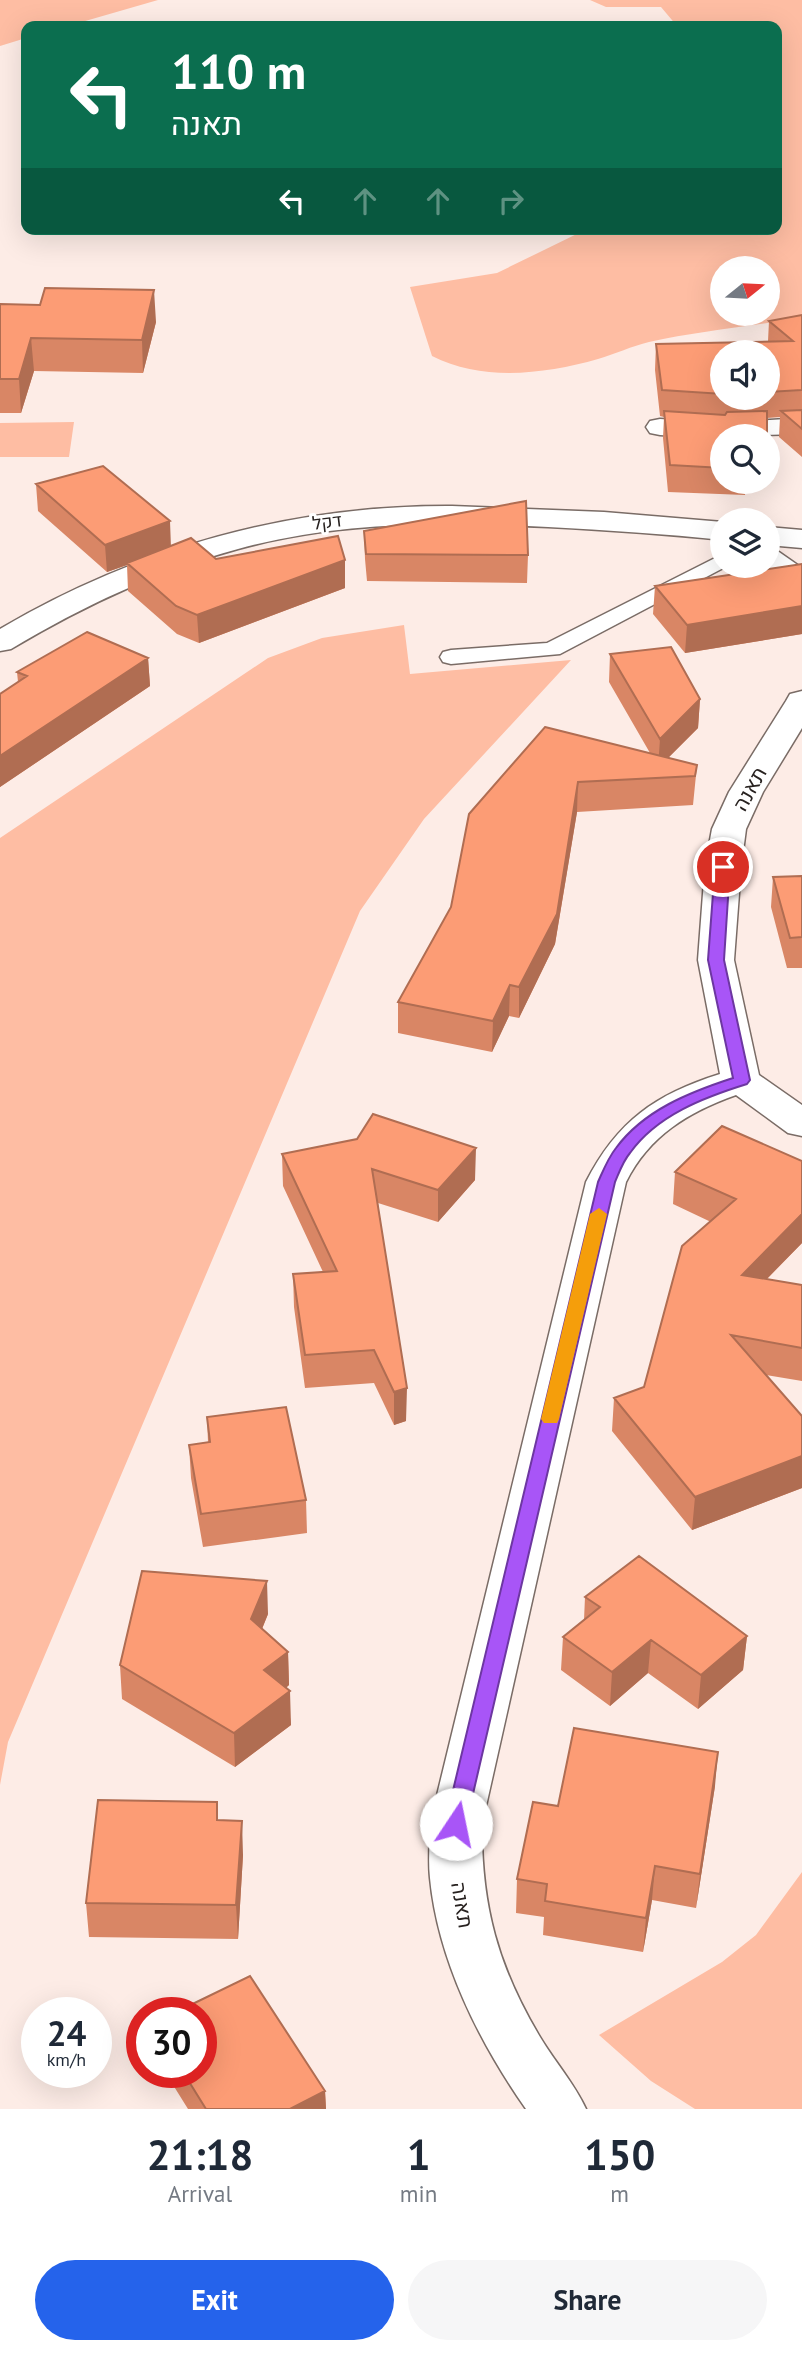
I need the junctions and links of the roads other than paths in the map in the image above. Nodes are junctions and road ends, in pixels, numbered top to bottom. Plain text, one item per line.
1 (802, 426) edge
2 (660, 428) dead end
3 (679, 526) junction
4 (710, 530) edge
5 (710, 534) edge
6 (780, 538) edge
7 (802, 539) edge
8 (780, 542) edge
9 (802, 550) edge
10 (780, 566) edge
11 (710, 567) edge
12 (802, 582) edge
13 (0, 642) edge
14 (451, 657) dead end
15 (802, 701) edge
16 (741, 1080) junction
17 (802, 1124) edge
18 (558, 2109) edge

1 - 2 street
3 - 4 street, דקל
3 - 5 street, דקל
3 - 13 street, דקל
6 - 7 street
8 - 9 street
10 - 12 street
11 - 14 lane
15 - 16 street, תאנה
16 - 17 street
16 - 18 street, תאנה

